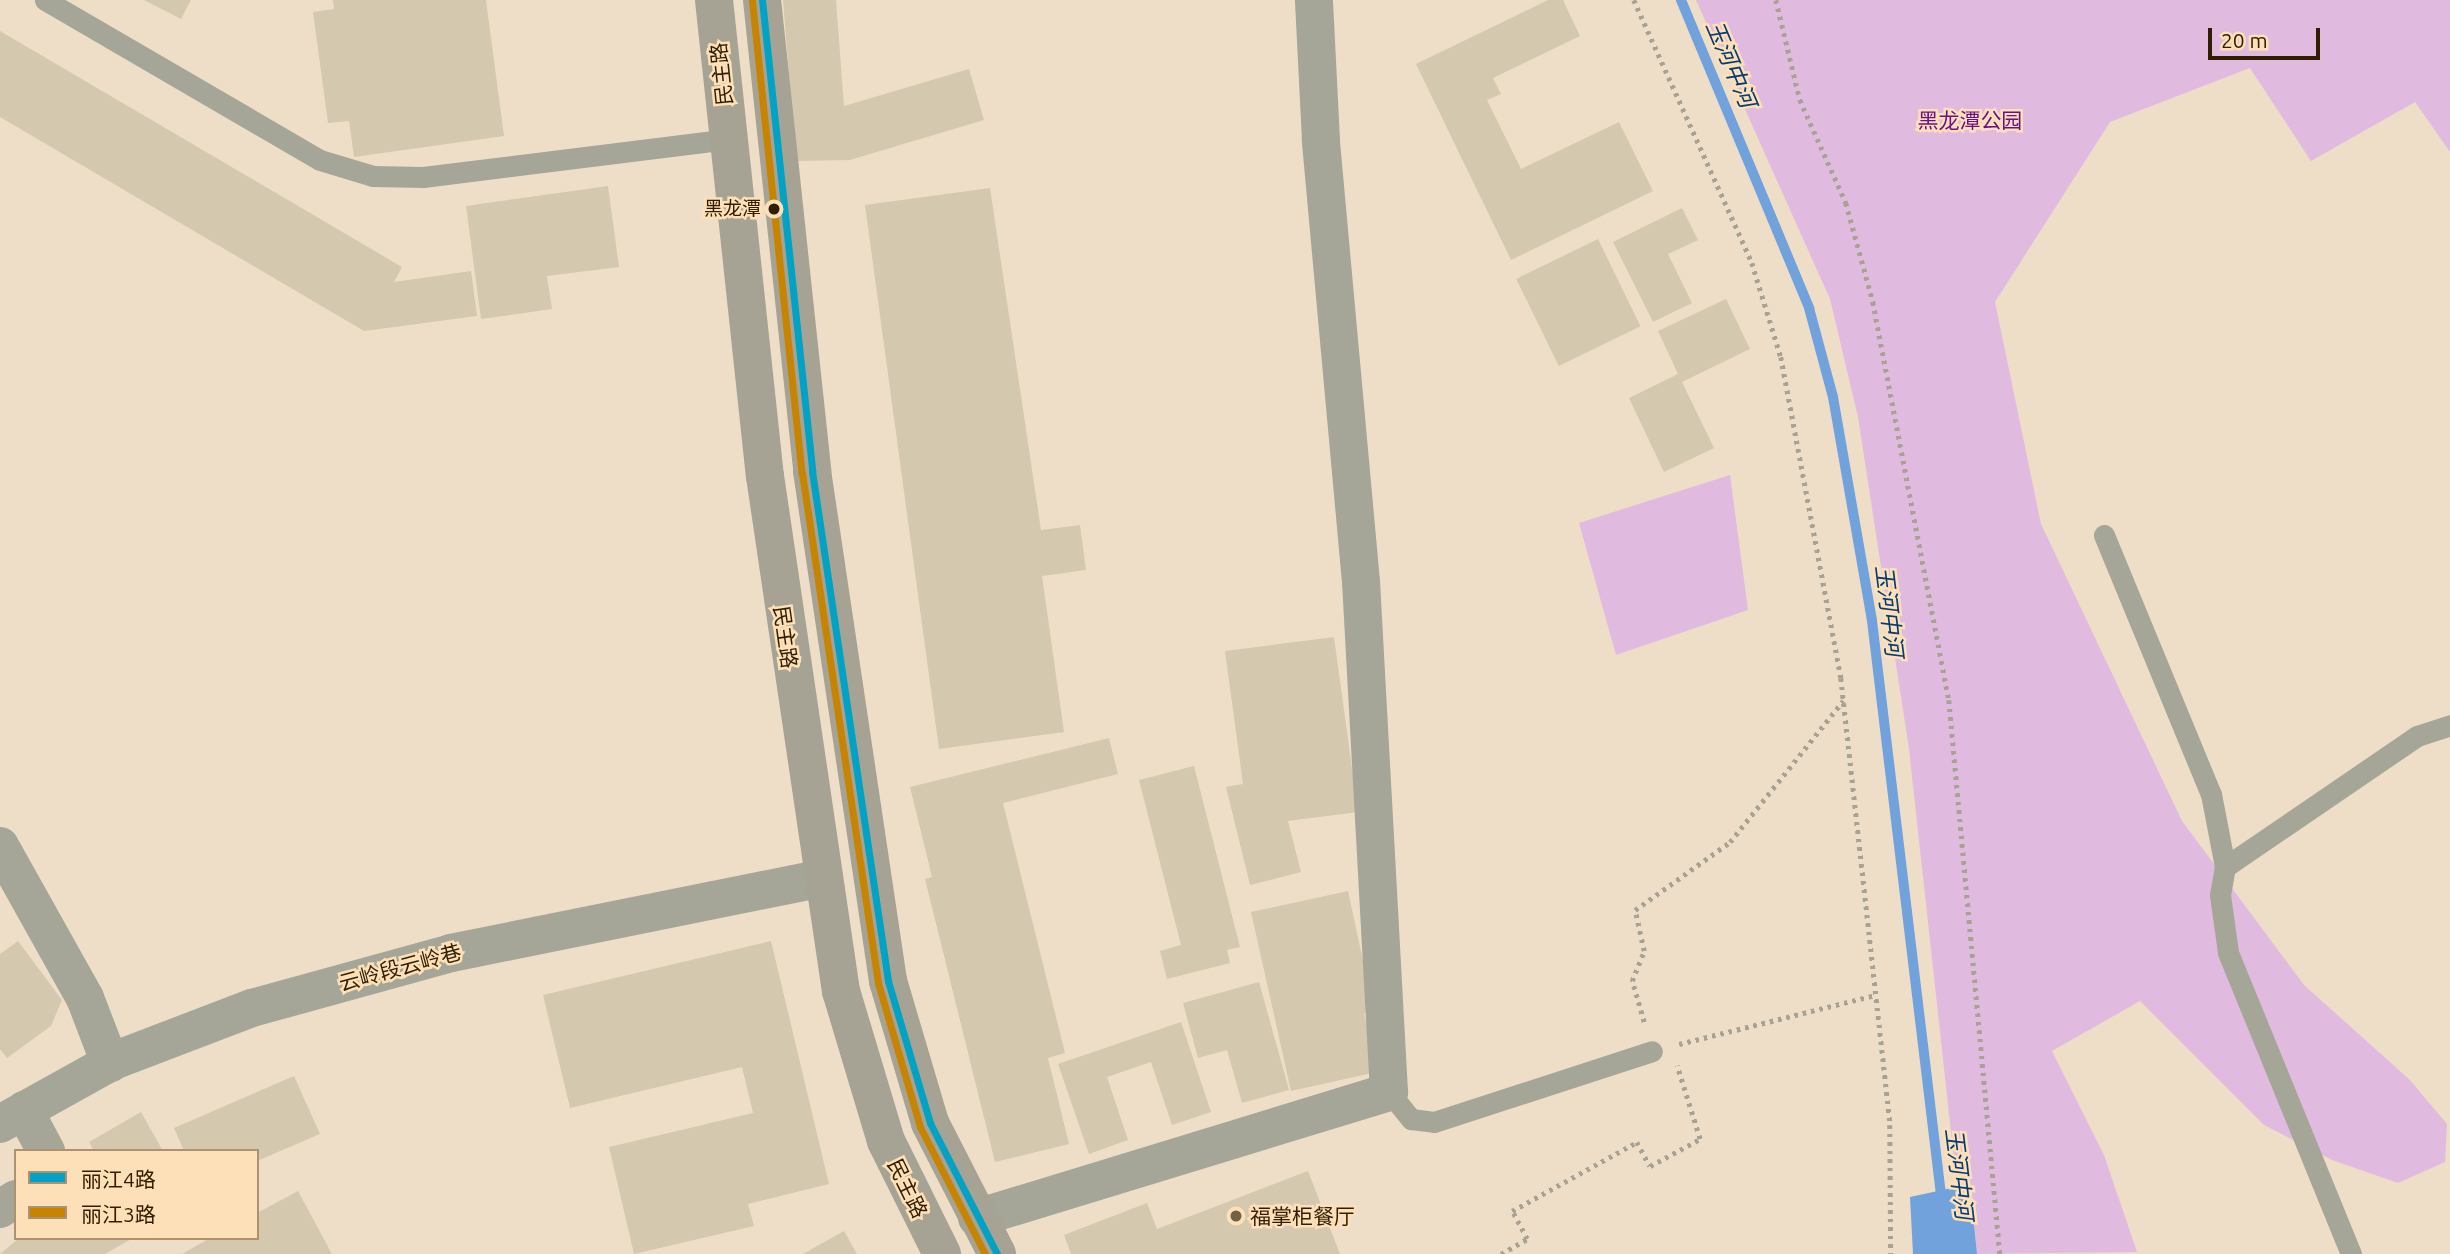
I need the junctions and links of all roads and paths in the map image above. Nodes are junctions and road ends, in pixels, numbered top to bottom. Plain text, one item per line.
1 (45, 0) edge
2 (714, 0) edge
3 (762, 0) edge
4 (1314, 0) edge
5 (1634, 0) edge
6 (1776, 0) edge
7 (728, 139) junction
8 (2104, 535) dead end
9 (1843, 701) junction
10 (2450, 725) edge
11 (0, 846) edge
12 (2225, 867) junction
13 (823, 878) junction
14 (1875, 995) junction
15 (1661, 1048) junction
16 (110, 1063) junction
17 (1389, 1092) junction
18 (12, 1117) edge
19 (44, 1149) edge
20 (978, 1218) junction
21 (942, 1254) edge
22 (997, 1254) edge
23 (1501, 1254) edge
24 (1891, 1254) edge
25 (2000, 1254) edge
26 (2351, 1254) edge

1 - 7 lane
2 - 7 main road, 民主路
3 - 20 main road
4 - 17 street
5 - 9 path
6 - 25 path
7 - 13 main road, 民主路
8 - 12 lane
9 - 14 path
9 - 15 path
10 - 12 lane
11 - 16 street
12 - 26 lane
13 - 16 street, 云岭段云岭巷
13 - 21 main road, 民主路
14 - 15 path
14 - 24 path
15 - 17 lane
15 - 23 path
16 - 18 street, 云岭段云岭巷
17 - 20 street
18 - 19 street
20 - 22 main road

